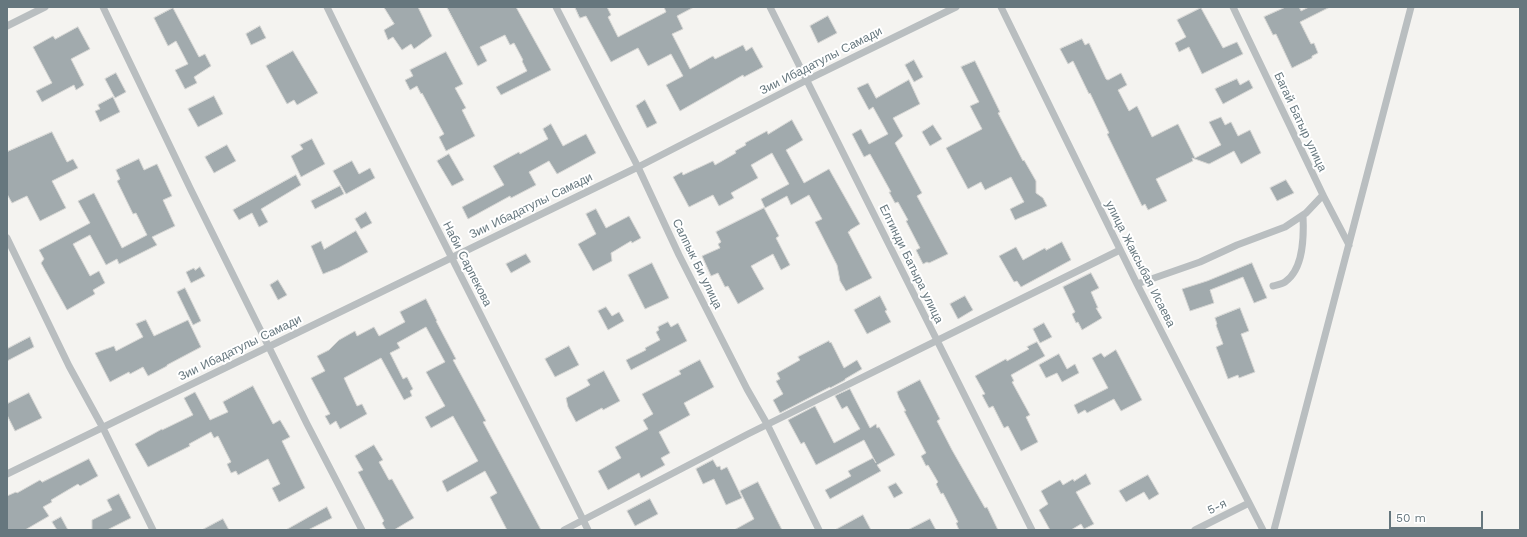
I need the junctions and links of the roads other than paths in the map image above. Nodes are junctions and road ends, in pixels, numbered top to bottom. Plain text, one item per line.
1 (45, 7) edge
2 (103, 7) edge
3 (327, 7) edge
4 (556, 7) edge
5 (770, 7) edge
6 (956, 7) edge
7 (1001, 7) edge
8 (1233, 7) edge
9 (1411, 7) edge
10 (7, 26) edge
11 (808, 80) junction
12 (638, 167) junction
13 (1322, 196) junction
14 (1303, 215) junction
15 (7, 238) edge
16 (1348, 245) junction
17 (1120, 250) junction
18 (452, 257) junction
19 (1137, 284) junction
20 (1273, 286) dead end
21 (937, 342) junction
22 (268, 346) junction
23 (767, 424) junction
24 (103, 428) junction
25 (7, 474) edge
26 (1249, 503) junction
27 (583, 520) junction
28 (153, 530) edge
29 (362, 530) edge
30 (564, 530) edge
31 (588, 530) edge
32 (819, 530) edge
33 (1032, 530) edge
34 (1195, 530) edge
35 (1263, 530) edge
36 (1274, 530) edge

1 - 10 street
2 - 22 street
3 - 18 street, Наби Сарпекова
4 - 12 street, Салпык Би улица
5 - 11 street, Елтинди Батыра улица
6 - 11 street, Зии Ибадатулы Самади
7 - 17 street, улица Жаксыбая Исаева
8 - 13 street, Багай Батыр улица
9 - 16 street
11 - 12 street, Зии Ибадатулы Самади
11 - 21 street, Елтинди Батыра улица
12 - 18 street, Зии Ибадатулы Самади
12 - 23 street, Салпык Би улица
13 - 14 street
13 - 16 street, Багай Батыр улица
14 - 19 street
14 - 20 street
15 - 24 street
16 - 36 street
17 - 19 street, улица Жаксыбая Исаева
17 - 21 street
18 - 22 street, Зии Ибадатулы Самади
18 - 27 street, Наби Сарпекова
19 - 26 street, улица Жаксыбая Исаева
21 - 23 street
21 - 33 street, Елтинди Батыра улица
22 - 24 street, Зии Ибадатулы Самади
22 - 29 street
23 - 27 street
23 - 32 street, Салпык Би улица
24 - 25 street, Зии Ибадатулы Самади
24 - 28 street
26 - 34 street, 5-я
26 - 35 street, улица Жаксыбая Исаева
27 - 30 street
27 - 31 street, Наби Сарпекова

